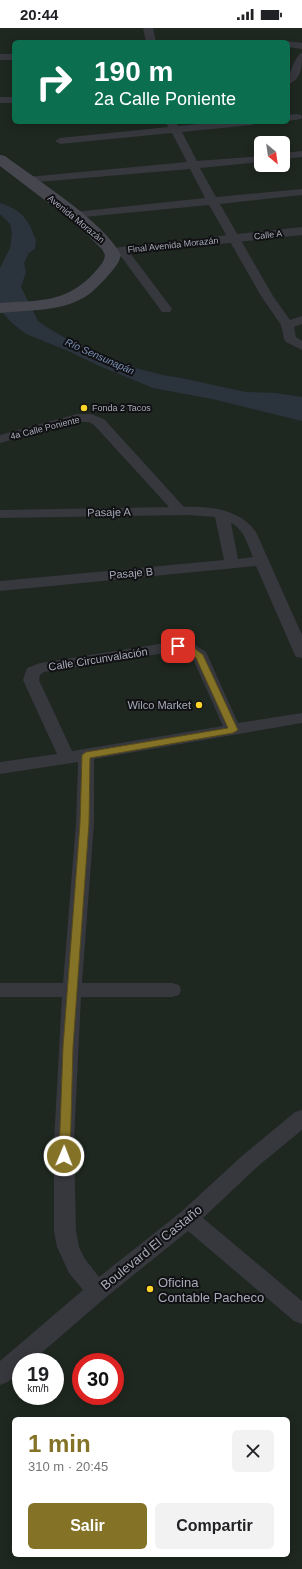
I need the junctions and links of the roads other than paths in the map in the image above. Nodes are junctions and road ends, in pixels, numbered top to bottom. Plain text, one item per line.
1 (148, 28) edge
2 (151, 40) edge
3 (290, 44) edge
4 (302, 46) edge
5 (302, 56) edge
6 (0, 57) edge
7 (12, 57) edge
8 (290, 80) edge
9 (0, 100) edge
10 (12, 100) edge
11 (212, 124) edge
12 (172, 126) edge
13 (60, 141) dead end
14 (302, 154) edge
15 (290, 155) edge
16 (0, 159) edge
17 (254, 159) edge
18 (193, 165) junction
19 (27, 180) junction
20 (302, 192) edge
21 (213, 202) junction
22 (74, 215) junction
23 (302, 231) edge
24 (234, 238) junction
25 (118, 251) junction
26 (0, 308) edge
27 (166, 309) dead end
28 (302, 320) edge
29 (287, 325) junction
30 (302, 346) edge
31 (0, 426) edge
32 (5, 438) edge
33 (179, 510) junction
34 (0, 514) edge
35 (220, 514) junction
36 (262, 561) junction
37 (232, 564) junction
38 (0, 586) edge
39 (302, 653) edge
40 (302, 718) edge
41 (233, 730) junction
42 (86, 755) junction
43 (67, 758) junction
44 (0, 768) edge
45 (72, 989) junction
46 (0, 990) edge
47 (172, 990) dead end
48 (302, 1118) edge
49 (188, 1218) junction
50 (97, 1291) junction
51 (302, 1314) edge
52 (0, 1375) edge

1 - 2 street
3 - 4 street
5 - 8 street
6 - 7 street
9 - 10 street
11 - 12 street
12 - 13 street
12 - 18 street
14 - 15 street
16 - 19 main road, Avenida Morazán
17 - 18 street
18 - 19 street
18 - 21 street
19 - 22 main road, Avenida Morazán
20 - 21 street
21 - 22 street
21 - 24 street
22 - 25 main road, Avenida Morazán
23 - 24 street, Calle A
24 - 25 street, Final Avenida Morazán
24 - 29 street
25 - 26 main road, Avenida Morazán
25 - 27 street
28 - 29 street
29 - 30 street
31 - 32 street
32 - 33 street, 4a Calle Poniente
33 - 34 street, Pasaje A
33 - 35 street, Pasaje A
35 - 36 street
35 - 37 street
36 - 37 street, Pasaje B
36 - 39 street
37 - 38 street, Pasaje B
40 - 41 street
41 - 42 street
41 - 43 street, Calle Circunvalación
42 - 43 street
42 - 45 street
43 - 44 street
45 - 46 street
45 - 47 street
45 - 50 street
48 - 49 street, Boulevard El Castaño
49 - 50 street, Boulevard El Castaño
49 - 51 street
50 - 52 street, Boulevard El Castaño

